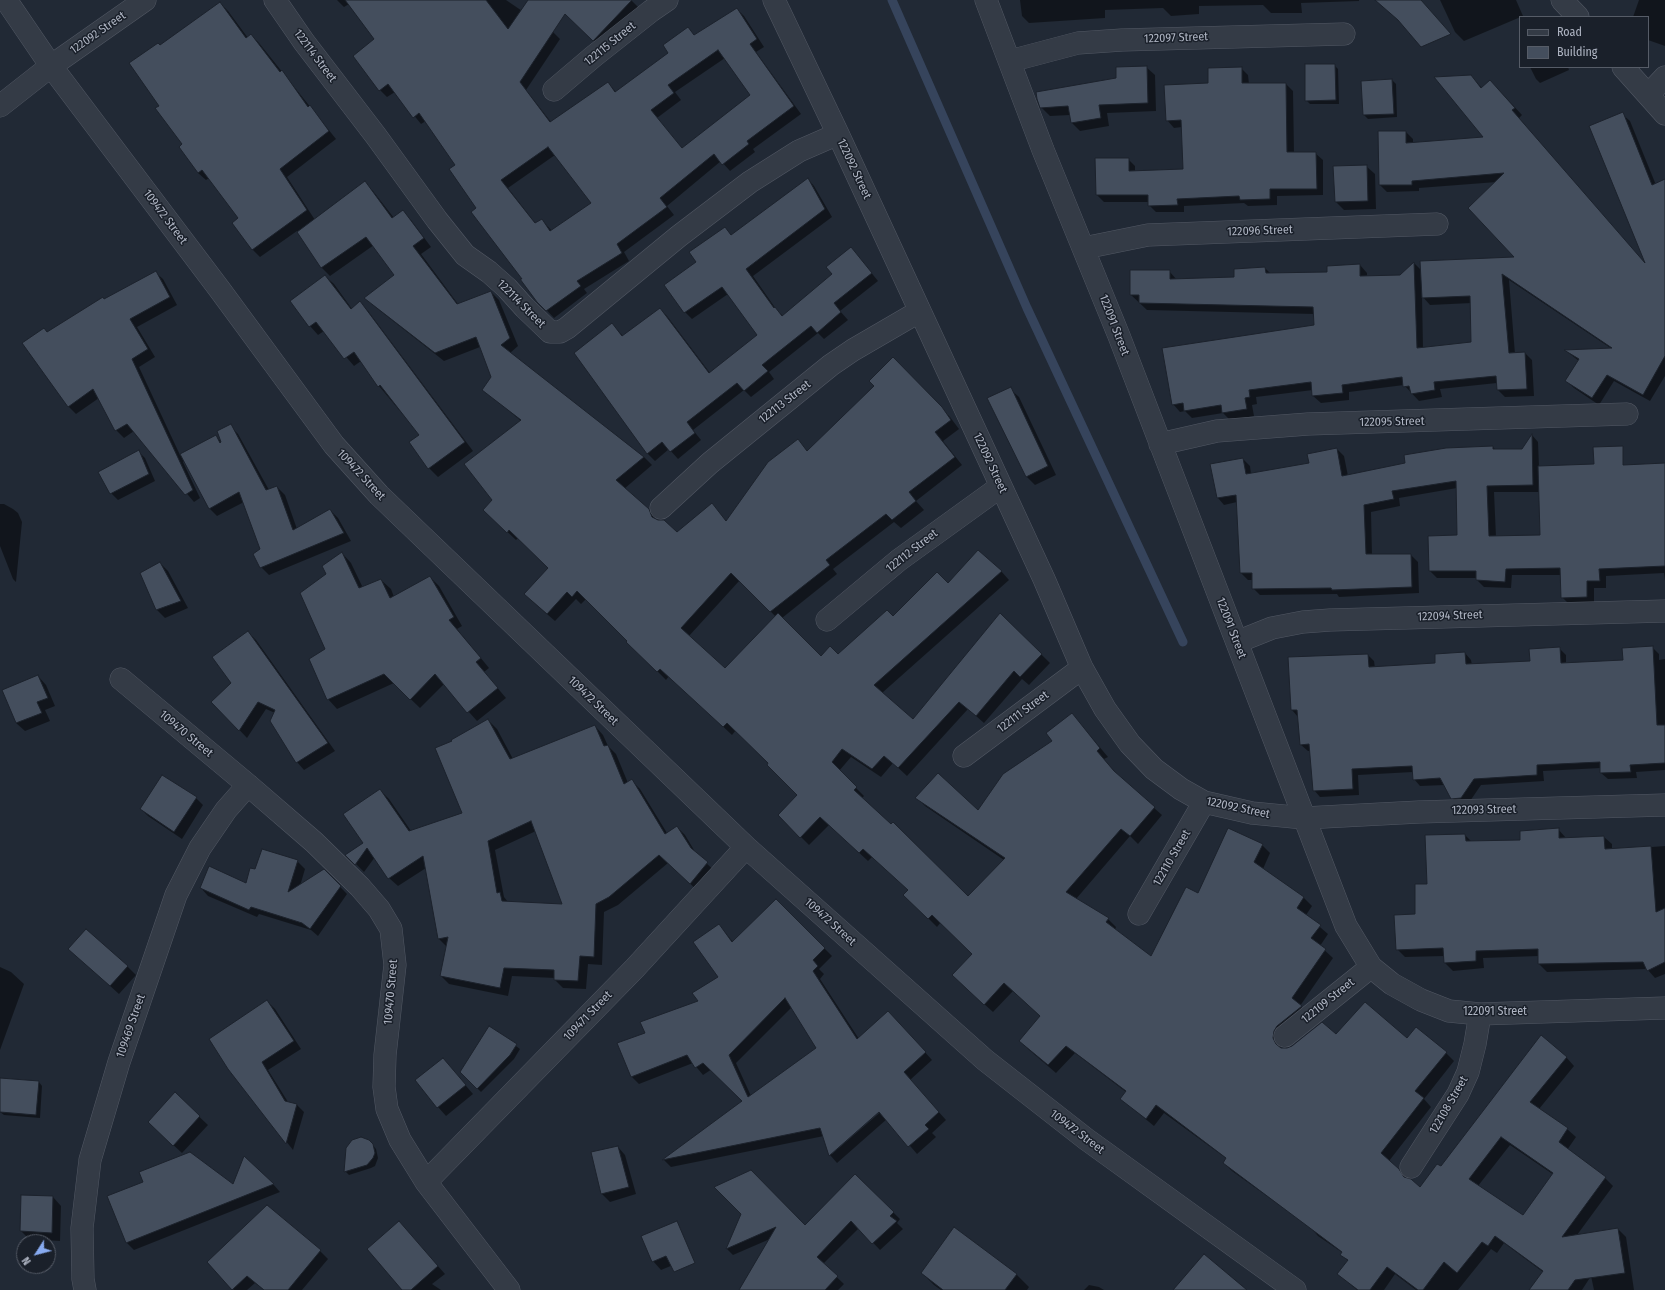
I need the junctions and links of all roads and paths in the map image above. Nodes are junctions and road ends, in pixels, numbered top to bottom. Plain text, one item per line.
1 (6, 0) edge
2 (145, 0) edge
3 (275, 0) edge
4 (667, 0) edge
5 (774, 0) edge
6 (986, 0) edge
7 (1562, 0) edge
8 (1577, 16) edge
9 (1344, 34) dead end
10 (1010, 61) junction
11 (51, 66) junction
12 (1624, 68) edge
13 (1665, 77) edge
14 (554, 90) dead end
15 (1648, 95) junction
16 (0, 106) edge
17 (1665, 114) edge
18 (838, 134) junction
19 (1437, 224) dead end
20 (1084, 248) junction
21 (920, 311) junction
22 (1627, 414) dead end
23 (1160, 444) junction
24 (1000, 487) junction
25 (661, 508) dead end
26 (1665, 611) edge
27 (827, 620) dead end
28 (1238, 642) junction
29 (1082, 668) junction
30 (121, 679) dead end
31 (964, 756) dead end
32 (248, 785) junction
33 (1204, 802) junction
34 (1665, 805) edge
35 (1304, 818) junction
36 (746, 847) junction
37 (1139, 914) dead end
38 (1371, 967) junction
39 (1665, 1008) edge
40 (1480, 1014) junction
41 (1286, 1036) dead end
42 (1411, 1167) dead end
43 (426, 1182) junction
44 (85, 1290) edge
45 (509, 1290) edge
46 (1295, 1290) edge

1 - 11 street, 109472 Street
2 - 11 street, 122092 Street
3 - 18 street, 122114 Street
4 - 14 street, 122115 Street
5 - 18 street, 122092 Street
6 - 10 street, 122091 Street
7 - 8 street
9 - 10 street, 122097 Street
10 - 20 street, 122091 Street
11 - 16 street, 122092 Street
11 - 36 street, 109472 Street
12 - 15 street
13 - 15 street
15 - 17 street
18 - 21 street, 122092 Street
19 - 20 street, 122096 Street
20 - 23 street, 122091 Street
21 - 24 street, 122092 Street
21 - 25 street, 122113 Street
22 - 23 street, 122095 Street
23 - 28 street, 122091 Street
24 - 27 street, 122112 Street
24 - 29 street, 122092 Street
26 - 28 street, 122094 Street
28 - 35 street, 122091 Street
29 - 31 street, 122111 Street
29 - 33 street, 122092 Street
30 - 32 street, 109470 Street
32 - 43 street, 109470 Street
32 - 44 street, 109469 Street
33 - 35 street, 122092 Street
33 - 37 street, 122110 Street
34 - 35 street, 122093 Street
35 - 38 street, 122091 Street
36 - 43 street, 109471 Street
36 - 46 street, 109472 Street
38 - 40 street, 122091 Street
38 - 41 street, 122109 Street
39 - 40 street, 122091 Street
40 - 42 street, 122108 Street
43 - 45 street, 109470 Street

